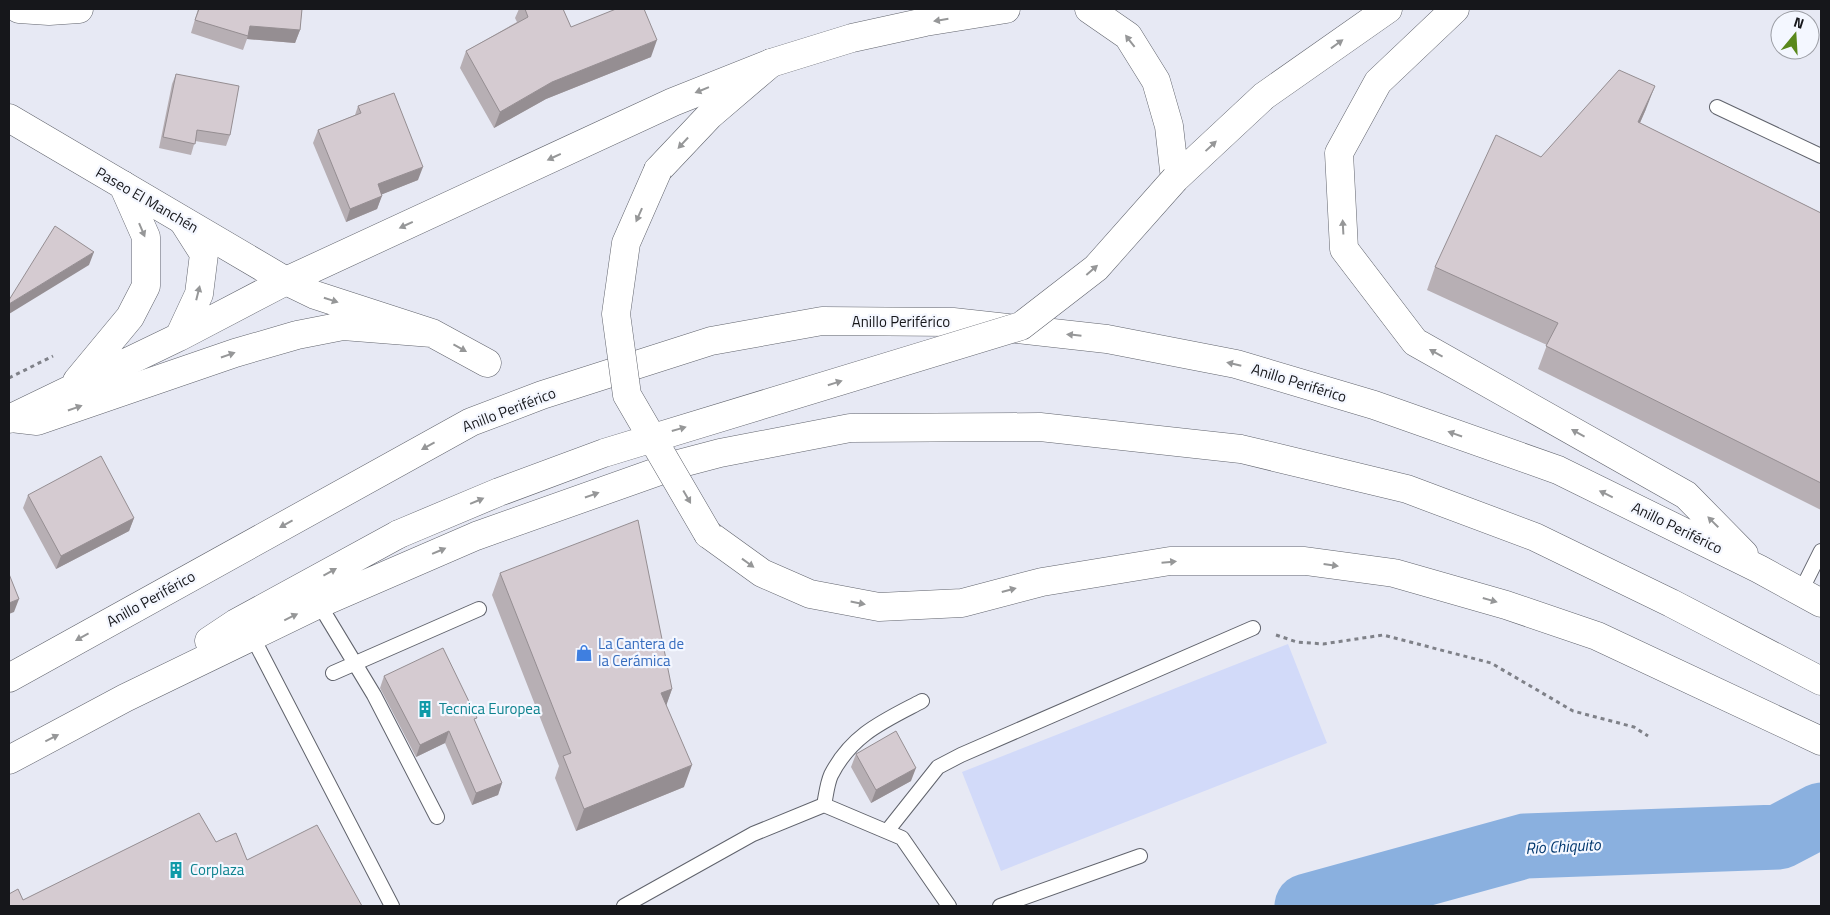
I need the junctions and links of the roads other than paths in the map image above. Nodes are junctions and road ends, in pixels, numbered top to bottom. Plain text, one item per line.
1 (18, 9) edge
2 (79, 9) edge
3 (1006, 9) edge
4 (1089, 9) edge
5 (1455, 9) edge
6 (1385, 10) edge
7 (770, 63) junction
8 (1717, 106) dead end
9 (9, 118) edge
10 (1821, 156) edge
11 (1175, 179) junction
12 (123, 186) junction
13 (183, 221) junction
14 (286, 281) junction
15 (432, 333) junction
16 (179, 337) junction
17 (487, 363) dead end
18 (72, 388) junction
19 (10, 418) edge
20 (1821, 551) edge
21 (1759, 569) junction
22 (1811, 597) edge
23 (319, 604) junction
24 (479, 609) dead end
25 (1253, 628) road end
26 (252, 636) junction
27 (354, 662) junction
28 (333, 673) dead end
29 (9, 678) edge
30 (1821, 681) edge
31 (125, 698) junction
32 (922, 701) dead end
33 (1821, 741) edge
34 (9, 760) edge
35 (824, 805) junction
36 (437, 817) dead end
37 (888, 830) junction
38 (1140, 856) dead end
39 (392, 906) edge
40 (624, 906) edge
41 (949, 906) edge
42 (1000, 906) edge

1 - 2 main road
3 -> 7 main road
11 -> 4 main road
21 -> 5 main road
11 -> 6 main road
7 -> 14 main road
7 -> 33 main road, bridge
8 - 10 lane
9 - 12 main road, Paseo El Manchén
31 -> 11 main road, bridge
12 - 13 main road, Paseo El Manchén
12 -> 18 main road
13 - 14 main road, Paseo El Manchén
16 -> 13 main road
14 -> 15 main road, Paseo El Manchén
14 - 16 main road
15 -> 17 main road
19 -> 15 main road
16 - 18 main road
18 - 19 main road
20 - 22 lane
21 - 22 main road, Anillo Periférico
21 -> 29 main road, Anillo Periférico
26 -> 23 main road
23 - 27 lane
23 -> 30 main road
24 - 27 lane
25 - 37 lane
26 - 31 main road
26 - 39 lane
27 - 28 lane
27 - 36 lane
34 -> 31 main road
32 - 35 lane
35 - 37 lane
35 - 40 lane
37 - 41 lane
38 - 42 lane

